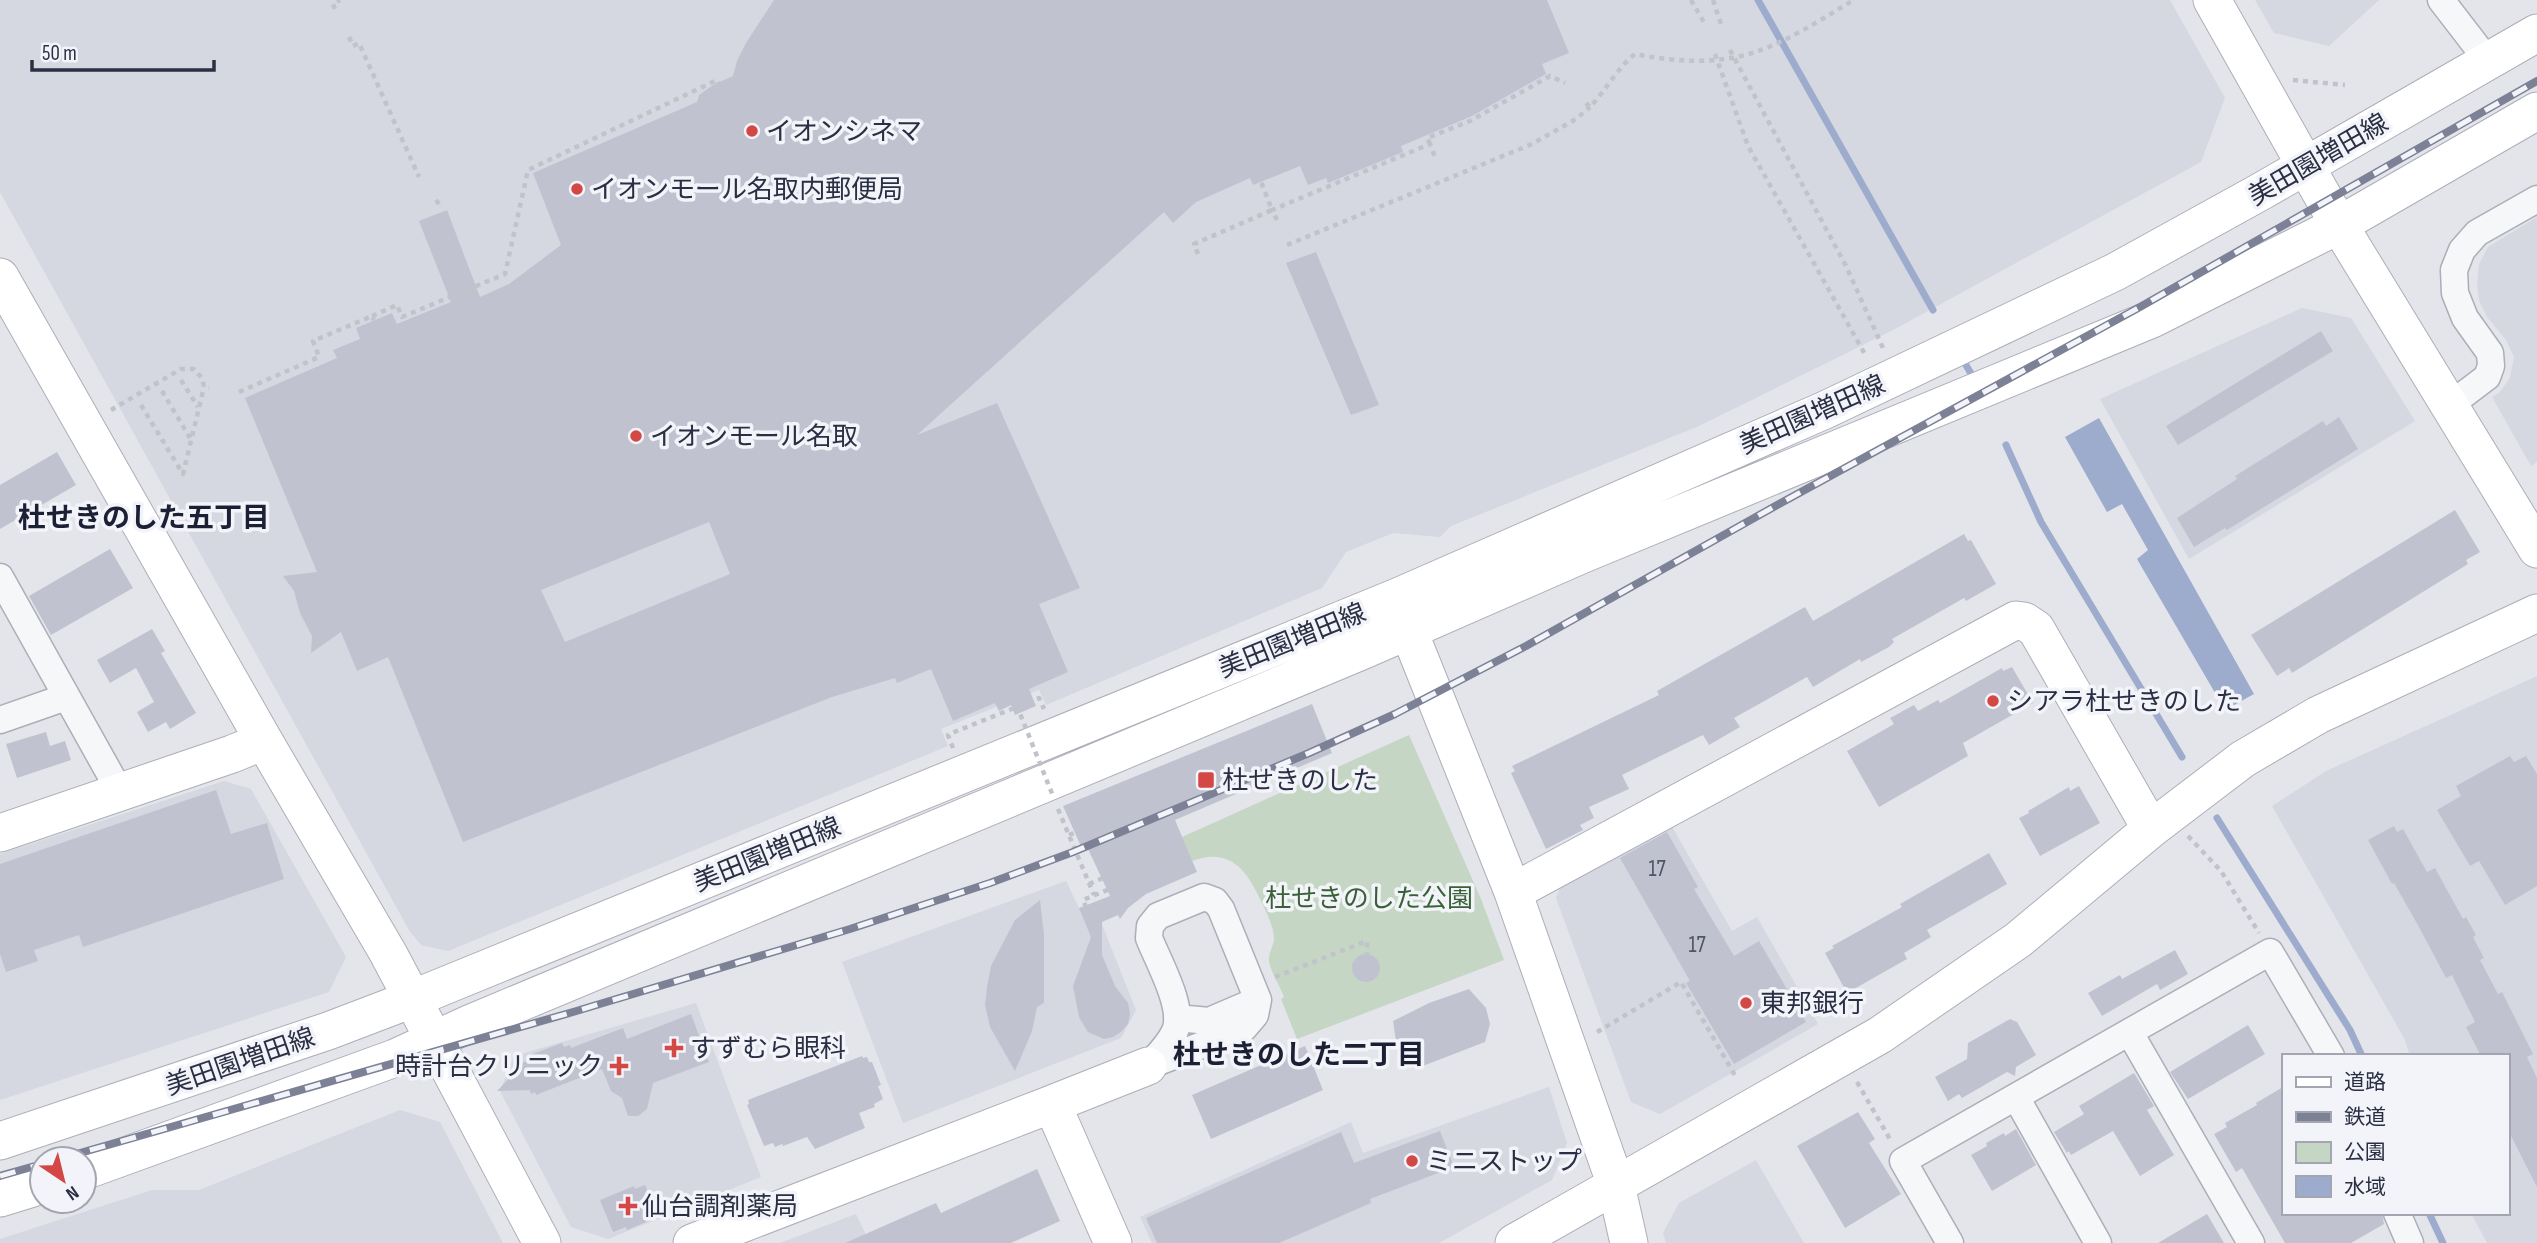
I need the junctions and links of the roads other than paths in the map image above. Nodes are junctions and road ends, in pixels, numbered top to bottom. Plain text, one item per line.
1 (2212, 0) edge
2 (2441, 0) edge
3 (2537, 33) edge
4 (2488, 61) junction
5 (2537, 111) edge
6 (2306, 165) junction
7 (2537, 199) edge
8 (2339, 225) junction
9 (0, 277) edge
10 (2450, 405) junction
11 (2537, 549) edge
12 (0, 578) edge
13 (2537, 613) edge
14 (1402, 615) junction
15 (66, 697) junction
16 (0, 720) edge
17 (264, 741) junction
18 (120, 792) junction
19 (2151, 829) junction
20 (0, 833) edge
21 (1513, 892) junction
22 (1264, 990) junction
23 (412, 999) junction
24 (1177, 1018) junction
25 (2130, 1034) junction
26 (434, 1041) junction
27 (2330, 1054) edge
28 (1148, 1066) junction
29 (2016, 1097) junction
30 (1052, 1104) junction
31 (0, 1141) edge
32 (98, 1166) edge
33 (1616, 1185) junction
34 (28, 1189) edge
35 (0, 1198) edge
36 (2399, 1215) edge
37 (542, 1243) edge
38 (692, 1243) edge
39 (1113, 1243) edge
40 (1514, 1243) edge
41 (1629, 1243) edge
42 (1950, 1243) edge
43 (2098, 1243) edge
44 (2251, 1243) edge
45 (2410, 1243) edge

1 - 6 main road
2 - 4 street
3 - 4 main road, 美田園増田線
4 - 6 main road, 美田園増田線
5 - 8 main road, 美田園増田線
6 - 8 main road
6 - 14 main road, 美田園増田線
7 - 10 street
8 - 10 main road
8 - 14 main road, 美田園増田線
9 - 17 main road
10 - 11 main road
12 - 15 street
13 - 19 main road
14 - 21 main road
14 - 23 main road, 美田園増田線
14 - 26 main road, 美田園増田線
15 - 16 street
15 - 18 street
17 - 18 main road
17 - 23 main road
18 - 20 main road
19 - 21 main road
19 - 33 main road
21 - 33 main road
22 - 24 street
22 - 24 street
22 - 28 street
23 - 26 main road
23 - 31 main road, 美田園増田線
24 - 28 street
25 - 27 street
25 - 29 street
25 - 44 street
26 - 32 main road, 美田園増田線
26 - 37 main road
28 - 30 main road
29 - 42 street
29 - 43 street
30 - 38 main road
30 - 39 main road
33 - 40 main road
33 - 41 main road
34 - 35 main road
36 - 45 street

